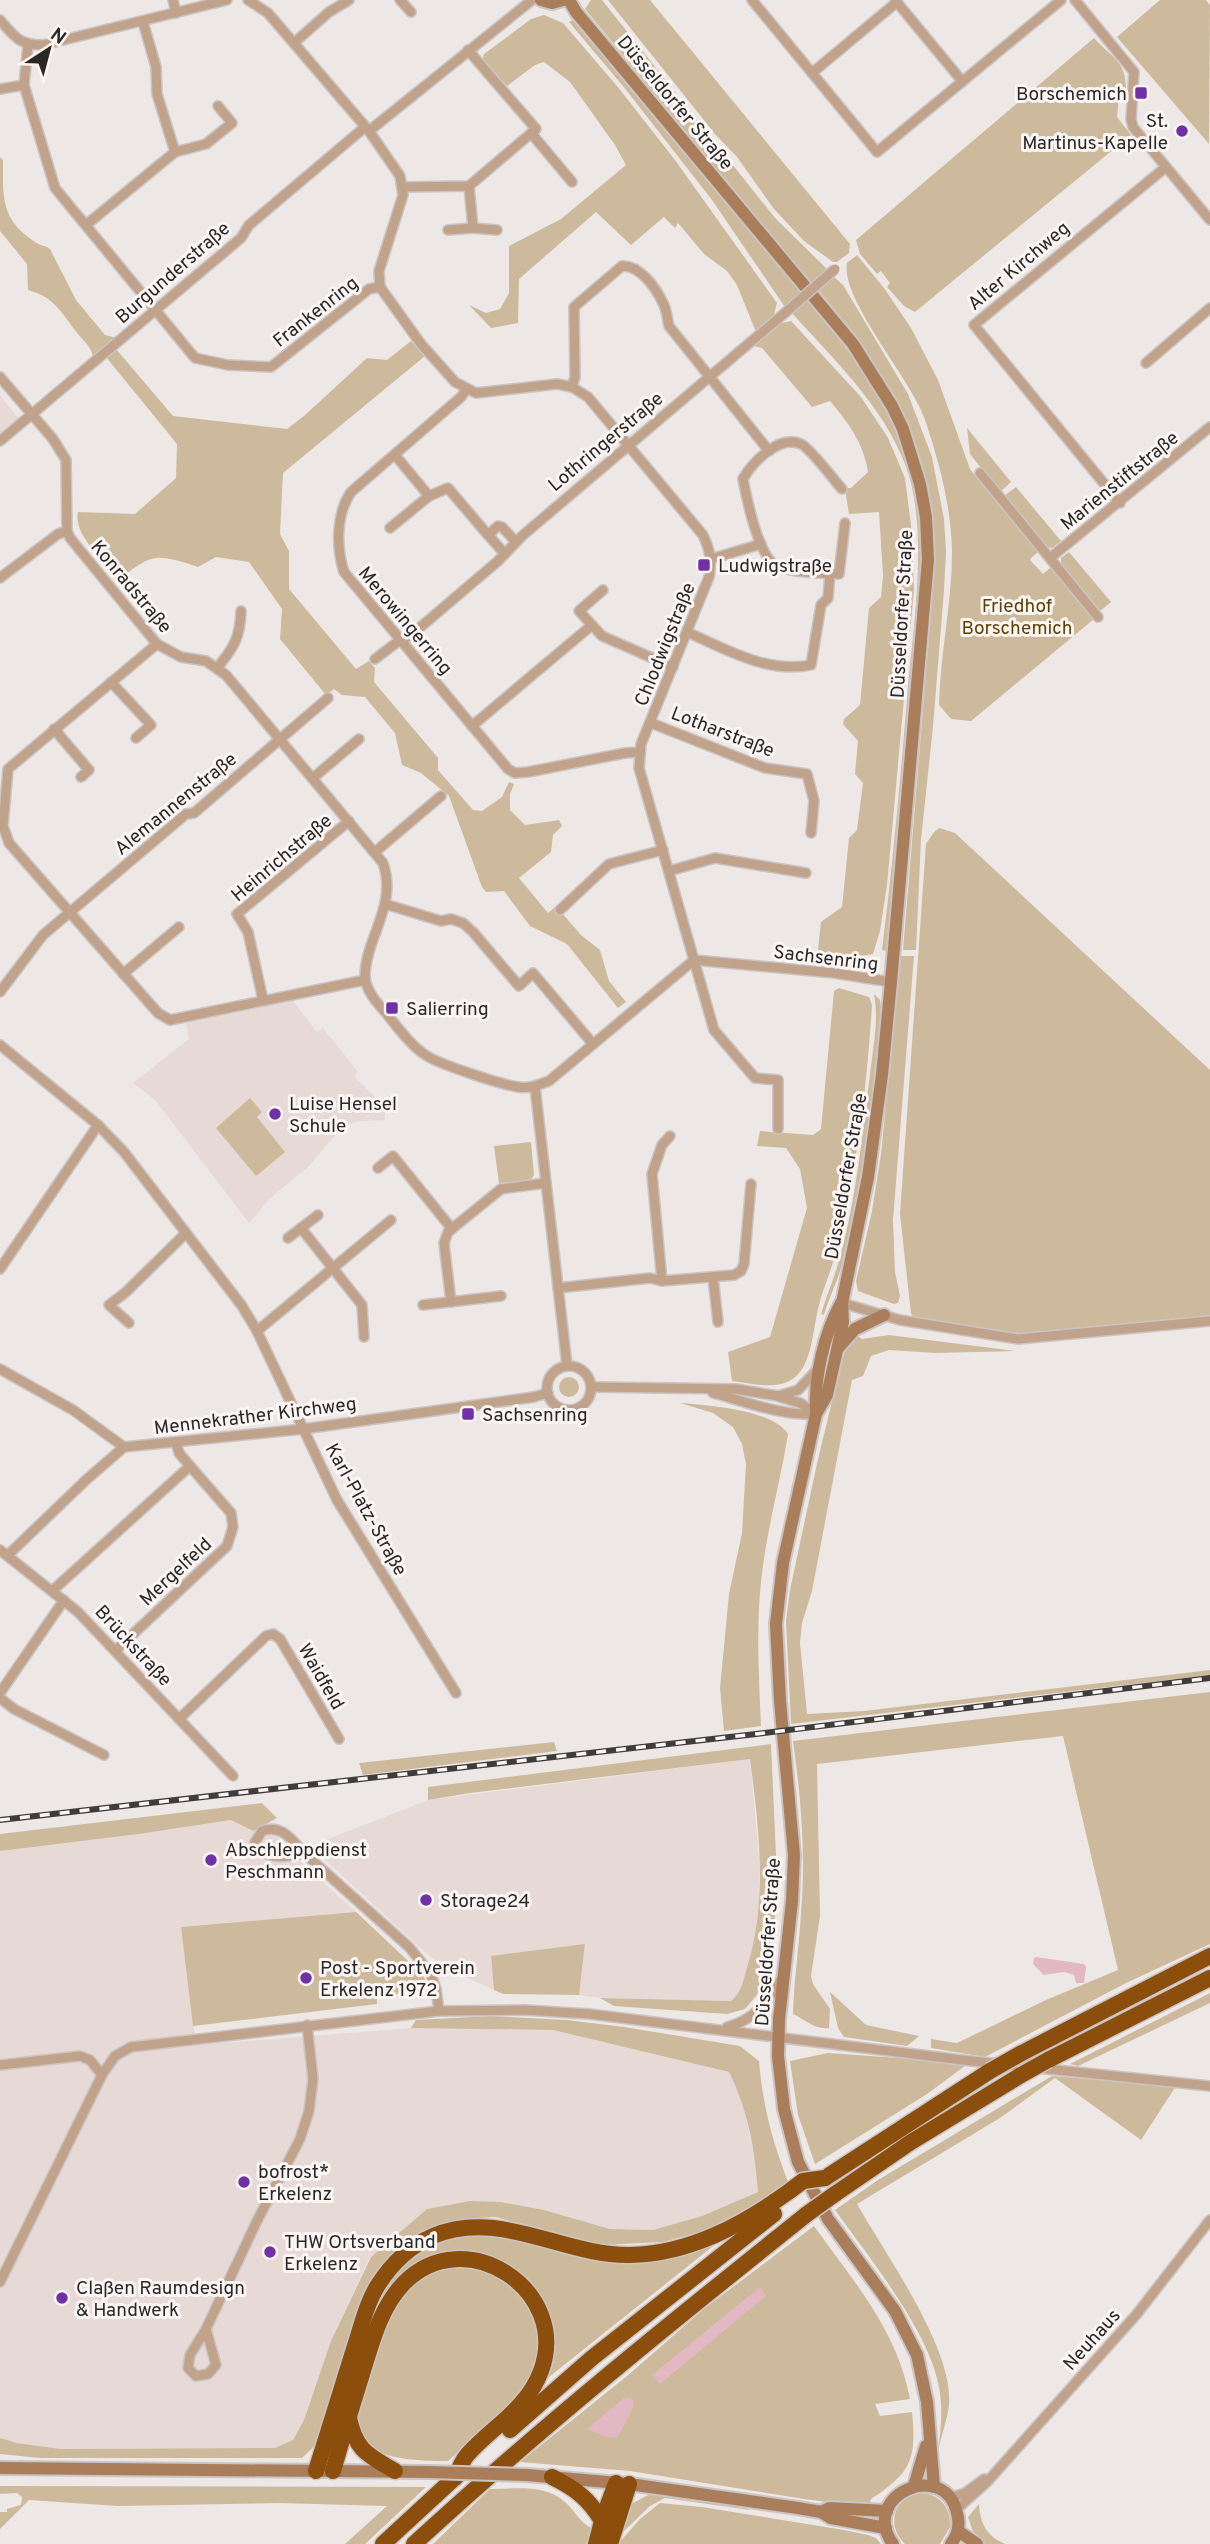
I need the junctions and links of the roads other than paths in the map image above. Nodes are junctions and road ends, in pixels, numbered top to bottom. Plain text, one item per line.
1 (173, 0) edge
2 (228, 0) edge
3 (249, 0) edge
4 (349, 0) edge
5 (400, 0) edge
6 (531, 0) edge
7 (541, 0) edge
8 (563, 0) edge
9 (569, 0) edge
10 (752, 0) edge
11 (1062, 0) edge
12 (1075, 0) edge
13 (896, 1) edge
14 (411, 12) dead end
15 (176, 13) junction
16 (0, 20) edge
17 (143, 22) junction
18 (294, 43) junction
19 (28, 45) junction
20 (468, 50) junction
21 (812, 73) junction
22 (962, 81) junction
23 (24, 85) junction
24 (0, 89) edge
25 (218, 106) dead end
26 (367, 129) junction
27 (531, 133) junction
28 (175, 152) junction
29 (1166, 167) junction
30 (572, 182) dead end
31 (469, 186) junction
32 (404, 187) junction
33 (1210, 220) edge
34 (86, 225) junction
35 (473, 228) junction
36 (448, 230) dead end
37 (497, 230) dead end
38 (835, 269) dead end
39 (380, 287) junction
40 (1210, 308) edge
41 (156, 310) junction
42 (1146, 363) dead end
43 (0, 377) edge
44 (708, 377) junction
45 (572, 387) junction
46 (466, 390) junction
47 (32, 414) junction
48 (1210, 428) edge
49 (0, 441) edge
50 (628, 444) junction
51 (769, 451) junction
52 (395, 455) junction
53 (980, 473) dead end
54 (842, 489) dead end
55 (429, 496) junction
56 (1119, 503) junction
57 (845, 523) dead end
58 (390, 528) dead end
59 (67, 531) junction
60 (488, 535) junction
61 (516, 542) junction
62 (761, 544) junction
63 (505, 554) junction
64 (1050, 558) junction
65 (711, 559) junction
66 (830, 573) junction
67 (0, 578) edge
68 (603, 590) dead end
69 (242, 611) dead end
70 (1098, 617) dead end
71 (592, 625) junction
72 (687, 632) junction
73 (400, 640) junction
74 (157, 644) junction
75 (375, 659) dead end
76 (218, 667) junction
77 (673, 667) junction
78 (111, 682) junction
79 (328, 698) dead end
80 (651, 723) junction
81 (472, 726) junction
82 (54, 729) junction
83 (136, 738) dead end
84 (359, 739) dead end
85 (281, 740) junction
86 (640, 752) junction
87 (81, 777) dead end
88 (313, 778) junction
89 (441, 796) dead end
90 (349, 821) junction
91 (811, 833) dead end
92 (663, 850) junction
93 (375, 852) junction
94 (669, 872) junction
95 (806, 873) dead end
96 (385, 905) junction
97 (70, 911) junction
98 (560, 911) dead end
99 (179, 927) dead end
100 (694, 960) junction
101 (123, 974) junction
102 (365, 980) junction
103 (891, 982) junction
104 (0, 992) edge
105 (262, 1000) junction
106 (593, 1044) junction
107 (0, 1045) edge
108 (535, 1087) junction
109 (98, 1125) junction
110 (778, 1129) dead end
111 (670, 1136) dead end
112 (378, 1168) dead end
113 (546, 1183) junction
114 (751, 1184) dead end
115 (318, 1215) dead end
116 (391, 1220) dead end
117 (301, 1228) junction
118 (452, 1228) junction
119 (185, 1234) junction
120 (288, 1238) dead end
121 (0, 1269) edge
122 (332, 1269) junction
123 (713, 1277) junction
124 (662, 1281) junction
125 (558, 1288) junction
126 (501, 1296) dead end
127 (451, 1301) junction
128 (842, 1303) junction
129 (423, 1305) dead end
130 (884, 1315) junction
131 (1210, 1321) edge
132 (718, 1322) dead end
133 (129, 1323) dead end
134 (257, 1331) junction
135 (364, 1337) dead end
136 (837, 1350) junction
137 (567, 1365) junction
138 (821, 1365) junction
139 (0, 1369) edge
140 (592, 1387) junction
141 (701, 1390) junction
142 (548, 1393) junction
143 (778, 1396) junction
144 (817, 1414) junction
145 (303, 1429) junction
146 (176, 1442) junction
147 (124, 1447) junction
148 (190, 1466) junction
149 (4, 1553) edge
150 (52, 1591) junction
151 (64, 1601) junction
152 (116, 1650) junction
153 (0, 1693) edge
154 (456, 1693) dead end
155 (0, 1698) edge
156 (179, 1719) junction
157 (339, 1739) dead end
158 (104, 1755) dead end
159 (233, 1776) dead end
160 (304, 1853) junction
161 (1210, 1956) edge
162 (783, 1976) junction
163 (1210, 1978) edge
164 (439, 2011) junction
165 (307, 2025) junction
166 (722, 2029) junction
167 (779, 2036) junction
168 (0, 2064) edge
169 (102, 2075) junction
170 (1210, 2086) edge
171 (793, 2194) junction
172 (1210, 2220) edge
173 (0, 2282) edge
174 (206, 2329) junction
175 (349, 2416) junction
176 (928, 2440) junction
177 (0, 2469) edge
178 (316, 2471) junction
179 (395, 2471) junction
180 (333, 2472) junction
181 (552, 2477) junction
182 (455, 2478) junction
183 (623, 2483) junction
184 (914, 2486) junction
185 (934, 2487) junction
186 (953, 2503) junction
187 (452, 2510) junction
188 (887, 2511) junction
189 (821, 2512) junction
190 (602, 2521) junction
191 (886, 2528) junction
192 (958, 2531) junction
193 (383, 2544) edge
194 (414, 2544) edge
195 (427, 2544) edge
196 (596, 2544) edge
197 (610, 2544) edge
198 (893, 2544) edge
199 (951, 2544) edge
200 (977, 2544) edge

1 - 15 street
2 - 15 street
3 - 18 street
4 - 18 street
5 - 14 street
6 - 20 street, Burgunderstraße
7 - 8 main road
9 - 103 main road, Düsseldorfer Straße
10 - 21 street
11 - 22 street
12 - 29 street
13 - 21 street
13 - 22 street
15 - 17 street
16 - 19 street
17 - 19 street
17 - 28 street
18 - 26 street
19 - 23 street, Frankenring
20 - 26 street, Burgunderstraße
20 - 27 street
21 - 22 street
23 - 24 street
23 - 34 street, Frankenring
25 - 28 street
26 - 32 street
26 - 41 street, Burgunderstraße
27 - 30 street
27 - 31 street
28 - 34 street
29 - 33 street
29 - 56 street, Alter Kirchweg
31 - 32 street
31 - 35 street
32 - 39 street, Frankenring
34 - 41 street, Frankenring
35 - 36 street
35 - 37 street
38 - 44 street, Lothringerstraße, bridge
39 - 41 street, Frankenring
39 - 46 street, Frankenring
40 - 42 street
41 - 47 street, Burgunderstraße
43 - 47 street
44 - 45 street
44 - 50 street, Lothringerstraße
44 - 51 street
45 - 46 street
45 - 50 street
46 - 52 street, Merowingerring
47 - 49 street, Burgunderstraße
47 - 59 street
48 - 56 street, Marienstiftstraße
50 - 61 street, Lothringerstraße
50 - 65 street
51 - 54 street
51 - 62 street
52 - 55 street
52 - 73 street, Merowingerring
53 - 64 street
55 - 58 street
55 - 60 street
56 - 64 street, Marienstiftstraße
57 - 66 street
59 - 67 street
59 - 74 street, Konradstraße
60 - 61 street
60 - 63 street
61 - 63 street, Lothringerstraße
62 - 65 street
62 - 66 street
63 - 73 street, Lothringerstraße
64 - 70 street
65 - 72 street, Chlodwigstraße
66 - 72 street
68 - 71 street
69 - 76 street
71 - 77 street
71 - 81 street
72 - 77 street, Chlodwigstraße
73 - 75 street
73 - 81 street, Merowingerring
74 - 76 street, Konradstraße
74 - 78 street
76 - 85 street
77 - 80 street, Chlodwigstraße
78 - 82 street
78 - 83 street
79 - 85 street, Alemannenstraße
80 - 86 street, Chlodwigstraße
80 - 91 street, Lotharstraße
81 - 86 street, Merowingerring
82 - 87 street
82 - 97 street
84 - 88 street
85 - 88 street
85 - 97 street, Alemannenstraße
86 - 92 street, Chlodwigstraße
88 - 90 street
89 - 93 street
90 - 93 street
90 - 105 street, Heinrichstraße
92 - 94 street, Chlodwigstraße
92 - 98 street
93 - 96 street
94 - 95 street
94 - 100 street, Chlodwigstraße
96 - 102 street
96 - 106 street
97 - 101 street
97 - 104 street, Alemannenstraße
99 - 101 street
100 - 103 street, Sachsenring
100 - 106 street
100 - 110 street, Chlodwigstraße
101 - 105 street
102 - 105 street
102 - 108 street
103 - 128 main road, Düsseldorfer Straße
106 - 108 street
107 - 109 street, Karl-Platz-Straße
108 - 113 street
109 - 119 street, Karl-Platz-Straße
109 - 121 street
111 - 124 street
112 - 118 street
113 - 118 street
113 - 125 street
114 - 123 street
115 - 117 street
116 - 122 street
117 - 120 street
117 - 122 street
118 - 127 street
119 - 133 street
119 - 134 street, Karl-Platz-Straße
122 - 134 street
122 - 135 street
123 - 124 street
123 - 132 street
124 - 125 street
125 - 137 street
126 - 127 street
127 - 129 street
128 - 130 street
128 - 136 main road, Düsseldorfer Straße
128 - 138 main road, Düsseldorfer Straße
130 - 131 street
130 - 136 main road
134 - 145 street, Karl-Platz-Straße
136 - 144 main road, Düsseldorfer Straße
137 - 140 street
137 - 142 street
138 - 143 street
138 - 144 main road, Düsseldorfer Straße
139 - 147 street
140 - 141 street
140 - 142 street
141 - 143 street
141 - 144 street
142 - 145 street, Mennekrather Kirchweg
143 - 144 street
144 - 162 main road, Düsseldorfer Straße
145 - 146 street, Mennekrather Kirchweg
145 - 154 street, Karl-Platz-Straße
146 - 147 street, Mennekrather Kirchweg
146 - 148 street, Mergelfeld
147 - 149 street
148 - 150 street
148 - 152 street, Mergelfeld
149 - 150 street, Brückstraße
150 - 151 street, Brückstraße
151 - 152 street, Brückstraße
151 - 153 street
152 - 156 street, Brückstraße
155 - 158 street
156 - 157 street, Waidfeld
156 - 159 street, Brückstraße
160 - 160 street
160 - 164 street
161 - 171 highway, bridge
162 - 166 street
162 - 167 main road, Düsseldorfer Straße
163 - 187 highway, bridge
164 - 165 street
164 - 166 street
165 - 169 street
165 - 174 street
166 - 167 street
167 - 170 street
167 - 176 main road, Düsseldorfer Straße
168 - 169 street
169 - 173 street
171 - 178 highway
171 - 182 highway
172 - 186 street, Neuhaus
174 - 174 street
175 - 179 highway
175 - 180 highway
175 - 182 highway
176 - 184 main road, Düsseldorfer Straße
176 - 185 main road, Düsseldorfer Straße
177 - 178 main road
178 - 180 main road
179 - 180 main road
179 - 181 main road, bridge
181 - 183 main road
181 - 190 highway
182 - 193 highway
183 - 189 main road
183 - 190 highway
183 - 197 highway
184 - 185 main road
184 - 188 main road
185 - 186 main road
186 - 192 main road
187 - 194 highway
187 - 195 highway
188 - 189 main road
188 - 191 main road
189 - 191 main road
190 - 196 highway
191 - 198 main road
192 - 199 main road
192 - 200 main road

